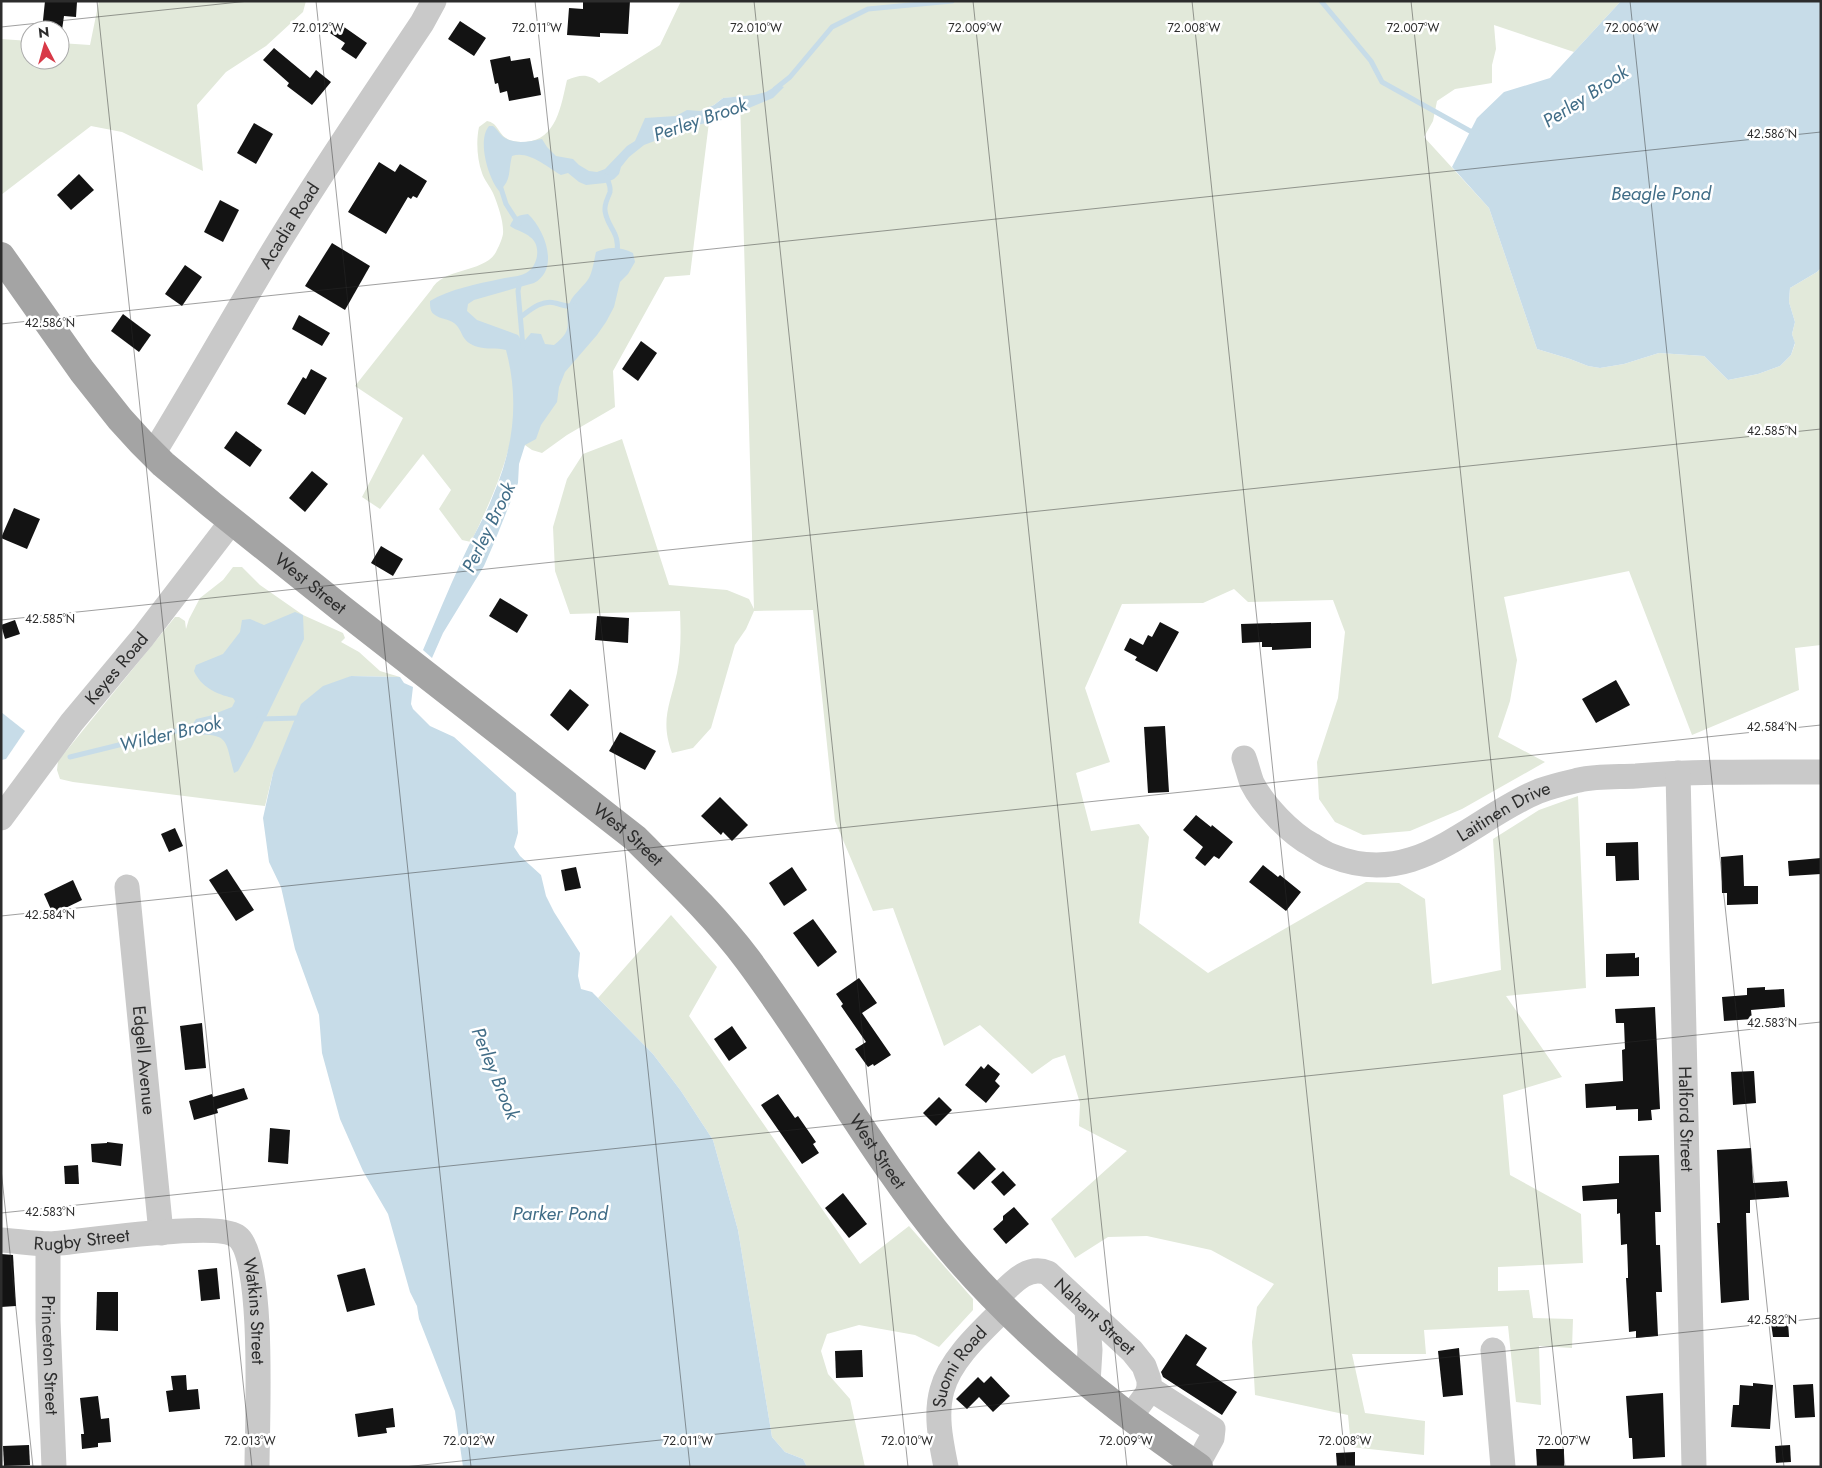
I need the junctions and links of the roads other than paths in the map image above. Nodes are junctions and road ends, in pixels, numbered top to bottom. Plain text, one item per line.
1 (434, 1) edge
2 (1, 256) edge
3 (153, 454) junction
4 (232, 520) junction
5 (1244, 758) dead end
6 (1821, 772) edge
7 (1678, 773) junction
8 (1, 818) edge
9 (127, 887) dead end
10 (161, 1233) junction
11 (1, 1240) edge
12 (48, 1244) junction
13 (1000, 1303) junction
14 (1087, 1311) junction
15 (1492, 1350) dead end
16 (1088, 1383) junction
17 (1148, 1388) junction
18 (1130, 1417) junction
19 (1197, 1466) edge
20 (54, 1467) edge
21 (257, 1467) edge
22 (946, 1467) edge
23 (1503, 1467) edge
24 (1694, 1467) edge

1 - 3 street, Acadia Road
2 - 3 main road, West Street
3 - 4 main road, West Street
4 - 8 street, Keyes Road
4 - 13 main road, West Street
5 - 7 street, Laitinen Drive
6 - 7 street, Laitinen Drive
7 - 24 street, Halford Street
9 - 10 street, Edgell Avenue
10 - 12 street, Rugby Street
10 - 21 street, Watkins Street
11 - 12 street, Rugby Street
12 - 20 street, Princeton Street
13 - 14 street, Nahant Street
13 - 16 main road, West Street
13 - 22 street, Suomi Road
14 - 16 street
14 - 17 street, Nahant Street
15 - 23 street
16 - 18 main road, West Street
17 - 18 street
17 - 19 street
18 - 19 main road, West Street

